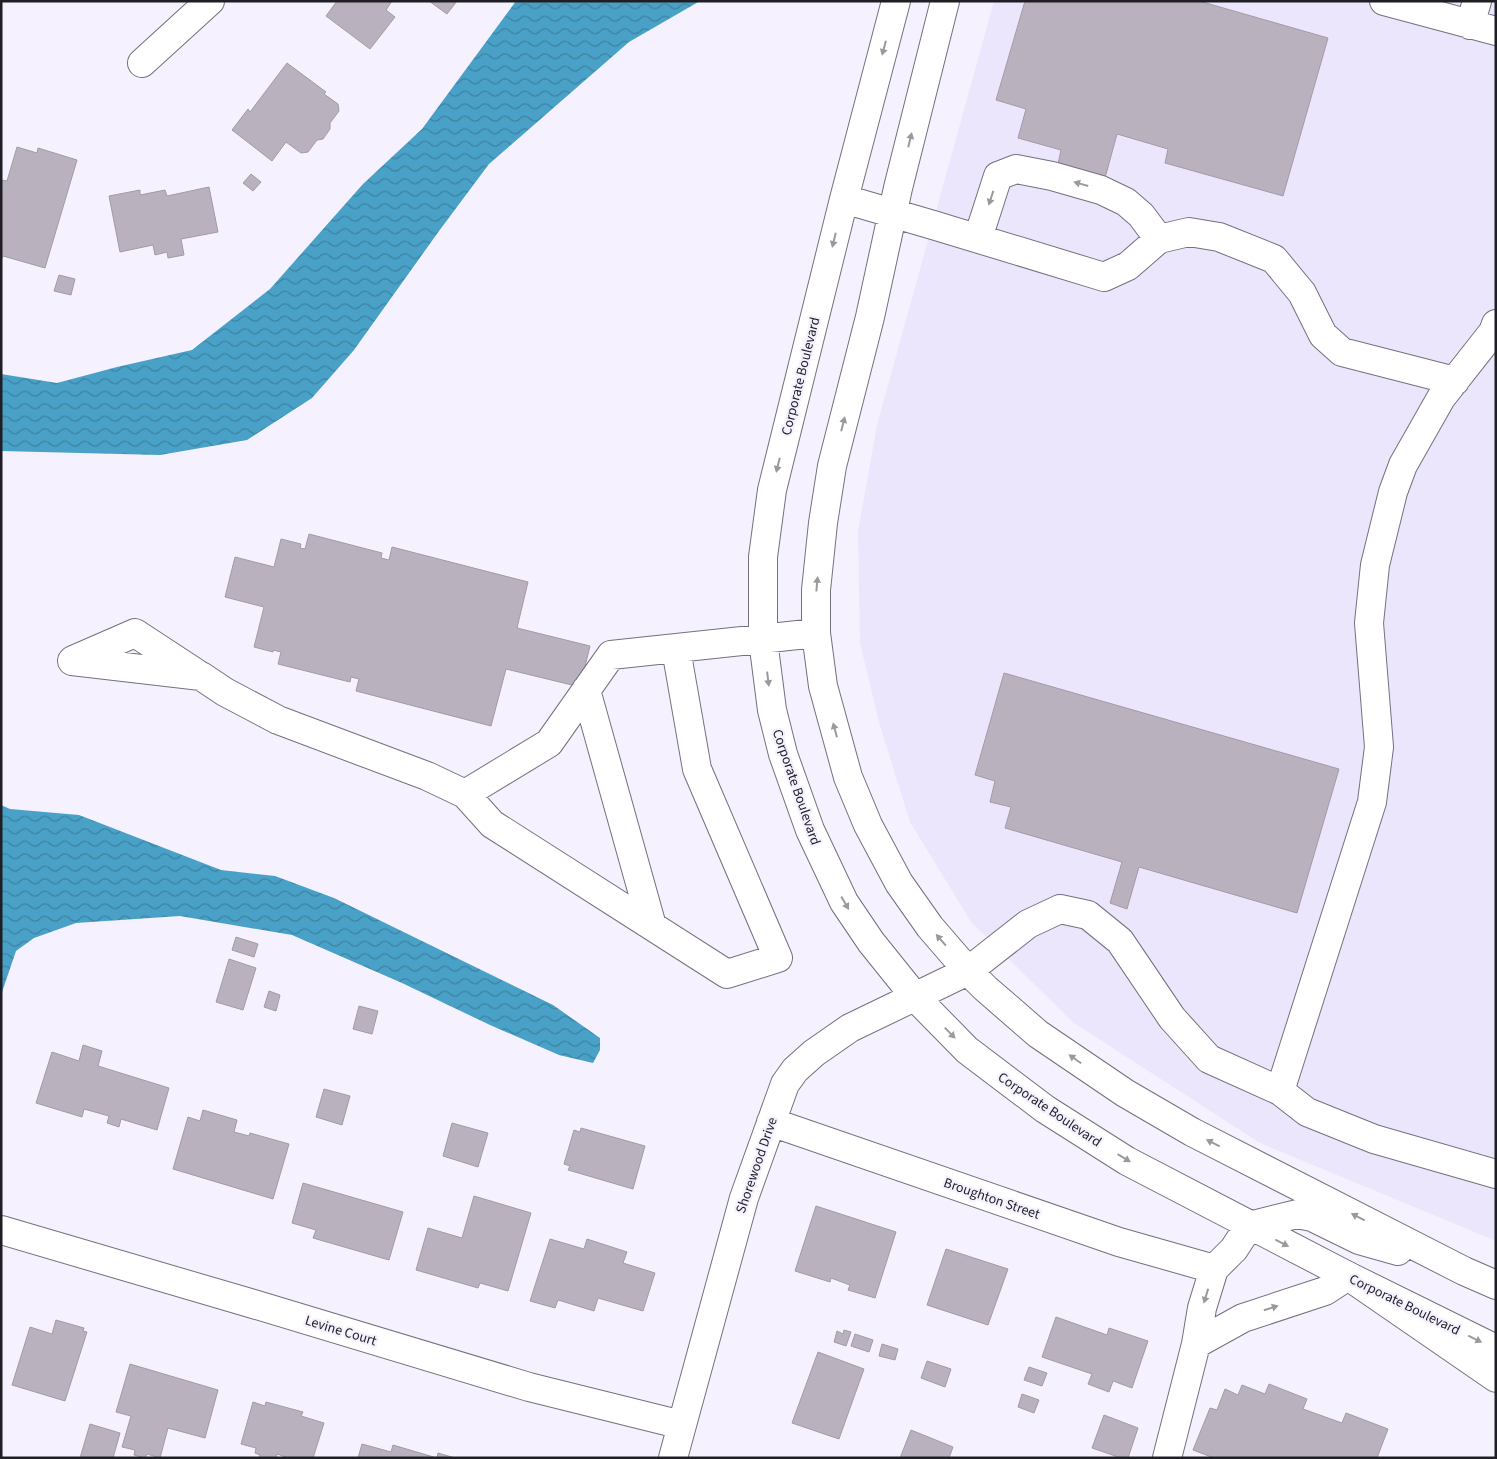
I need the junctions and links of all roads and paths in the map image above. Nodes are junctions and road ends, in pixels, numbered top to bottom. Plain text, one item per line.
1 (210, 1) edge
2 (896, 1) edge
3 (945, 1) edge
4 (1384, 1) edge
5 (1473, 13) edge
6 (1496, 31) edge
7 (142, 63) dead end
8 (844, 199) junction
9 (892, 212) junction
10 (978, 238) junction
11 (1158, 239) junction
12 (1496, 324) edge
13 (1455, 381) junction
14 (816, 633) junction
15 (763, 640) junction
16 (676, 649) junction
17 (201, 676) dead end
18 (586, 690) junction
19 (465, 794) junction
20 (652, 926) junction
21 (968, 971) junction
22 (916, 998) junction
23 (1280, 1092) junction
24 (771, 1122) junction
25 (1496, 1174) edge
26 (1249, 1226) junction
27 (1, 1230) edge
28 (1214, 1269) junction
29 (1464, 1271) junction
30 (1348, 1276) junction
31 (1496, 1286) edge
32 (1196, 1344) junction
33 (1496, 1350) edge
34 (1496, 1378) edge
35 (682, 1425) junction
36 (673, 1458) edge
37 (1167, 1458) edge

1 - 7 street
2 -> 8 street, Corporate Boulevard
9 -> 3 street
4 - 5 street
5 - 6 street
8 - 9 street
8 -> 15 street, Corporate Boulevard
9 - 10 street
14 -> 9 street
10 - 11 street
11 -> 10 street
11 - 13 street
12 - 13 street
13 - 23 street
14 - 15 street
21 -> 14 street
15 - 16 street
15 -> 22 street, Corporate Boulevard
16 - 18 street
16 - 20 street
17 - 19 street
18 - 19 street
18 - 20 street
19 - 20 street
21 - 22 street, Shorewood Drive
21 - 23 street, Shorewood Drive
29 -> 21 street
22 - 24 street, Shorewood Drive
22 -> 26 street, Corporate Boulevard
23 - 25 street, Shorewood Drive
24 - 28 street, Broughton Street
24 - 35 street, Shorewood Drive
26 - 28 street
26 - 29 street
26 -> 30 street, Corporate Boulevard
27 - 35 street, Levine Court
28 -> 32 street
29 - 31 street
32 -> 30 street
30 -> 33 street, Corporate Boulevard
30 - 34 street
32 - 37 street
35 - 36 street, Shorewood Drive

